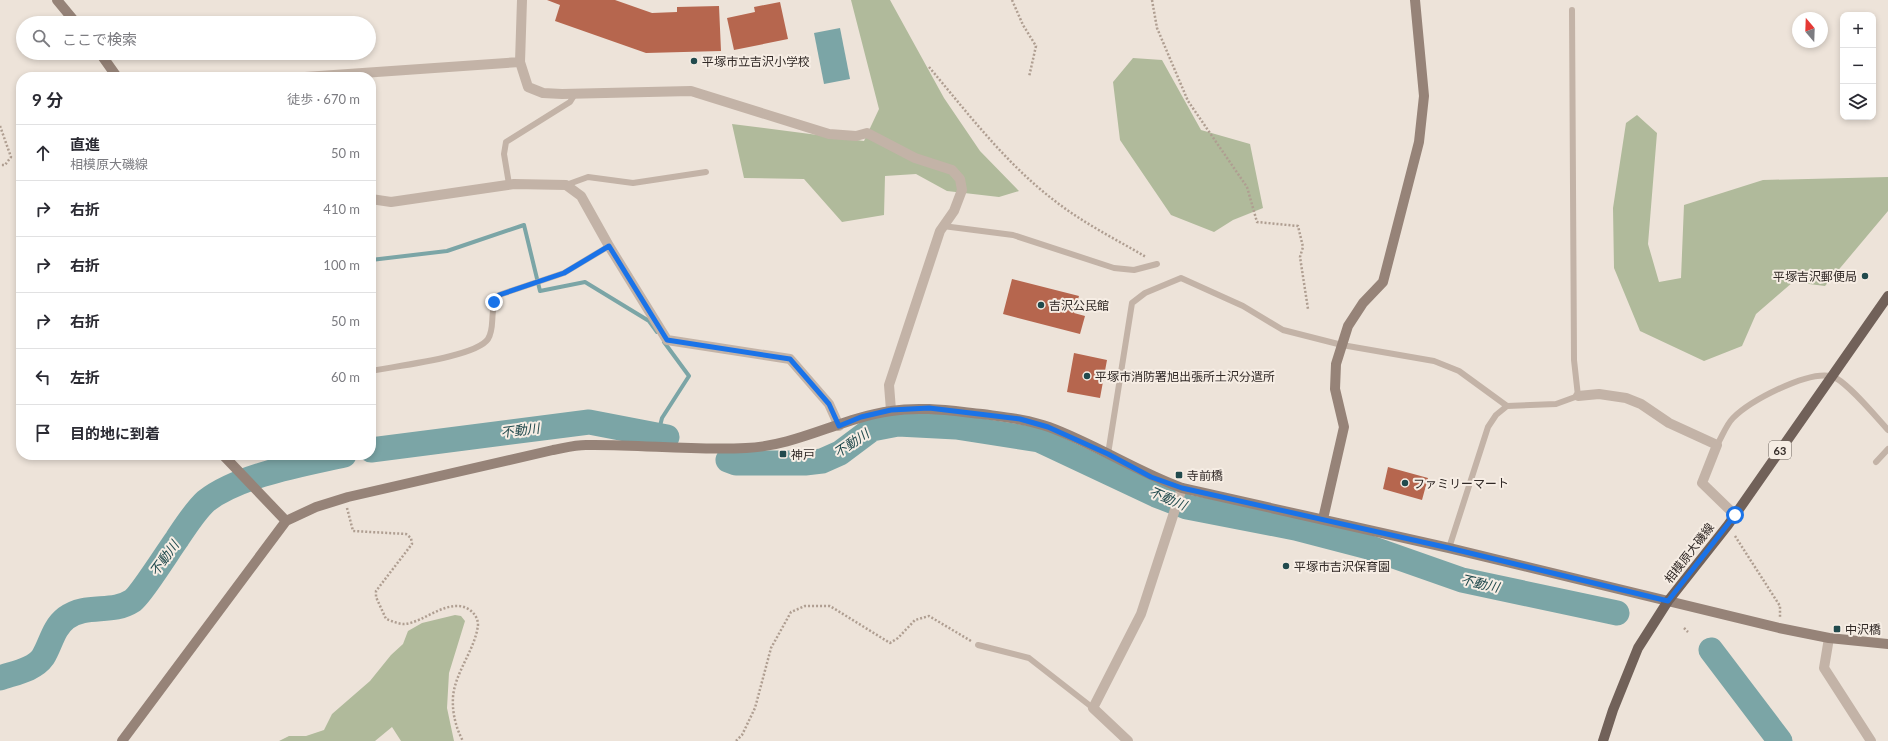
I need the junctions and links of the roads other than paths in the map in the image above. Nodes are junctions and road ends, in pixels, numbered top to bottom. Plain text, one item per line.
1 (57, 0) edge
2 (522, 0) edge
3 (1415, 0) edge
4 (1572, 10) dead end
5 (70, 16) edge
6 (105, 60) edge
7 (520, 62) junction
8 (113, 72) edge
9 (376, 72) edge
10 (574, 94) junction
11 (706, 172) dead end
12 (509, 184) junction
13 (566, 185) junction
14 (376, 200) edge
15 (943, 226) junction
16 (609, 246) junction
17 (1157, 264) road end
18 (1888, 296) edge
19 (1342, 345) junction
20 (376, 370) edge
21 (1832, 376) junction
22 (1578, 396) junction
23 (1507, 406) junction
24 (891, 410) junction
25 (839, 426) junction
26 (1888, 430) edge
27 (1717, 444) junction
28 (1888, 449) edge
29 (1108, 454) junction
30 (228, 460) edge
31 (1876, 462) dead end
32 (1182, 488) junction
33 (1735, 515) junction
34 (1323, 519) junction
35 (286, 521) junction
36 (1449, 548) junction
37 (1668, 601) junction
38 (1829, 638) junction
39 (1888, 644) edge
40 (978, 645) road end
41 (1093, 708) junction
42 (122, 741) edge
43 (1128, 741) edge
44 (1603, 741) edge
45 (1871, 741) edge

1 - 5 street
2 - 7 street
3 - 19 street
4 - 22 lane
6 - 8 street
7 - 9 street
7 - 10 street
10 - 12 lane
10 - 15 street
11 - 13 lane
12 - 13 street
12 - 14 street
13 - 16 street
15 - 17 lane
15 - 24 street
16 - 20 lane
16 - 25 street
18 - 21 main road, 相模原大磯線 / 63
19 - 23 lane
19 - 29 lane
19 - 34 street
21 - 26 lane
21 - 27 lane
21 - 33 main road, 相模原大磯線 / 63
22 - 23 lane
22 - 27 street
23 - 36 lane
24 - 25 street
24 - 29 street
25 - 35 street
27 - 33 street
28 - 31 lane
29 - 32 street
30 - 35 street
32 - 34 street
32 - 41 street
33 - 37 main road, 相模原大磯線 / 63
34 - 36 street
35 - 42 street
36 - 37 street
37 - 38 street
37 - 44 main road, 相模原大磯線 / 63
38 - 39 street
38 - 45 street
40 - 41 lane
41 - 43 street

